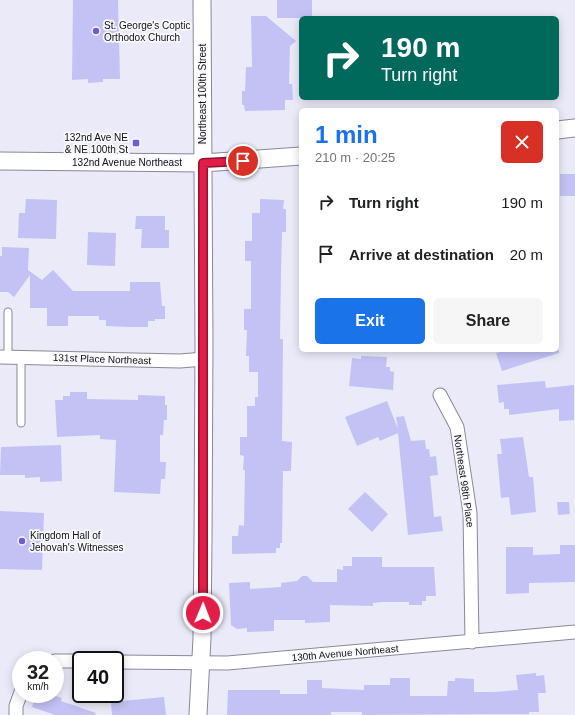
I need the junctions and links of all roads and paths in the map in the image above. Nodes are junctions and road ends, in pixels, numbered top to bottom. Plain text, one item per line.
1 (202, 0) edge
2 (575, 128) edge
3 (559, 130) edge
4 (299, 156) edge
5 (0, 161) edge
6 (203, 163) junction
7 (8, 312) dead end
8 (10, 357) edge
9 (204, 359) junction
10 (440, 395) dead end
11 (20, 423) dead end
12 (575, 632) edge
13 (472, 642) junction
14 (124, 662) edge
15 (200, 663) junction
16 (17, 703) edge
17 (16, 715) edge
18 (198, 715) edge

1 - 6 street, Northeast 100th Street
2 - 3 street
4 - 6 street, 132nd Avenue Northeast
5 - 6 street, 132nd Avenue Northeast
6 - 9 street, Northeast 100th Street
7 - 8 lane
8 - 9 street, 131st Place Northeast
8 - 11 lane
9 - 15 street, Northeast 100th Street
10 - 13 street, Northeast 98th Place
12 - 13 street, 130th Avenue Northeast
13 - 15 street, 130th Avenue Northeast
14 - 15 street, 130th Avenue Northeast
15 - 18 street, Northeast 100th Street
16 - 17 street

